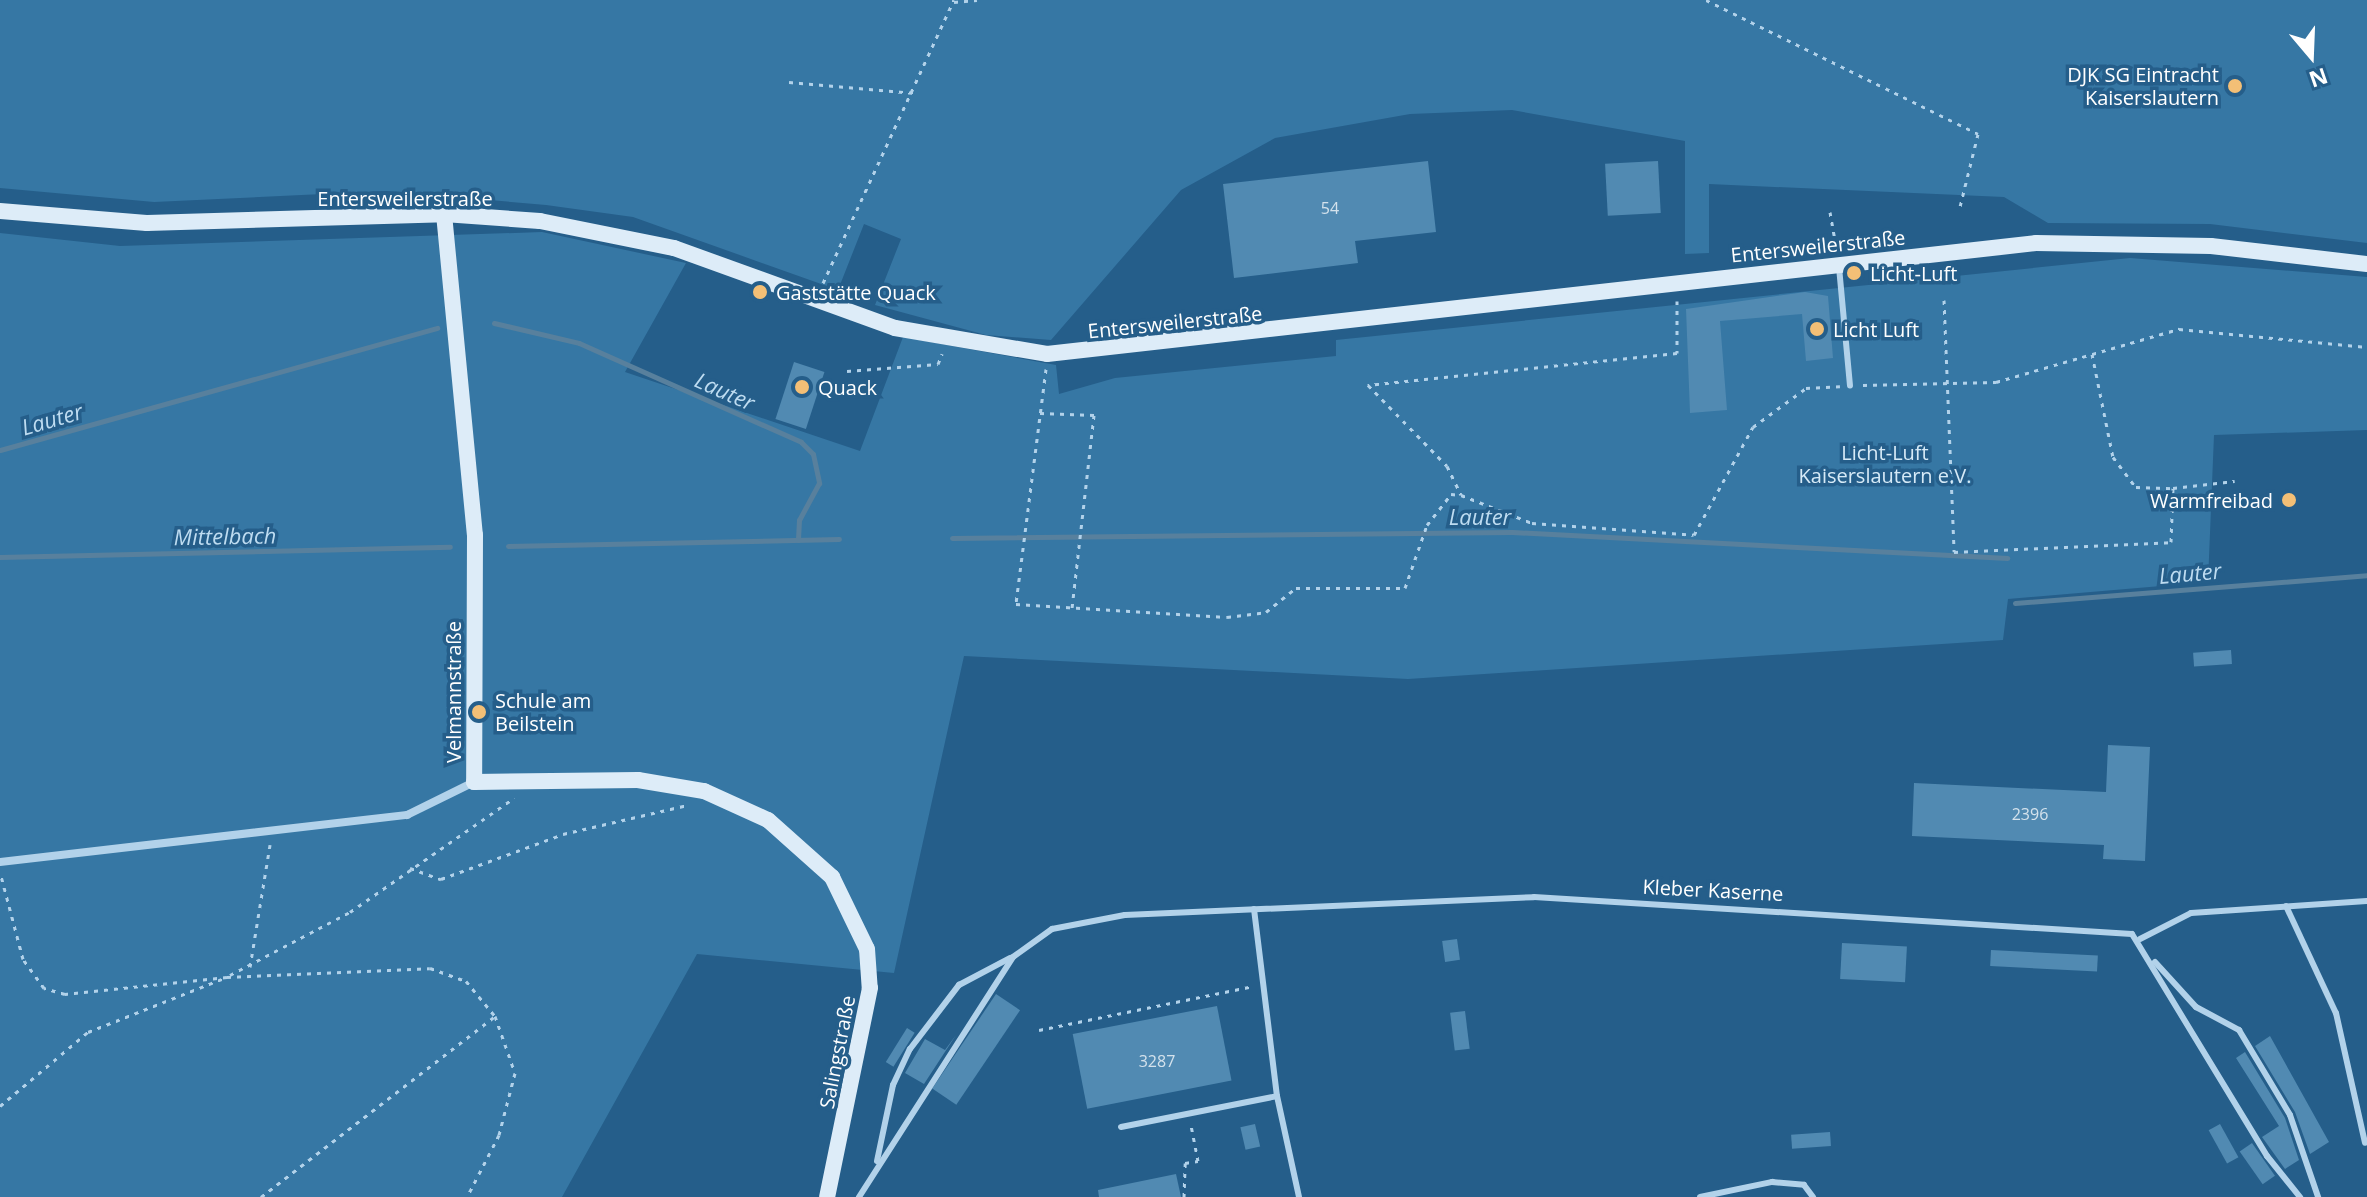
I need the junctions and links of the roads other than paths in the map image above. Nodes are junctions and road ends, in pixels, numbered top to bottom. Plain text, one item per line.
1 (0, 211) edge
2 (444, 214) junction
3 (1839, 263) junction
4 (2367, 264) edge
5 (1850, 385) road end
6 (474, 782) junction
7 (1, 866) edge
8 (2367, 901) edge
9 (2286, 906) junction
10 (1254, 909) junction
11 (2140, 939) junction
12 (1013, 957) junction
13 (2155, 962) junction
14 (1277, 1096) junction
15 (1121, 1127) dead end
16 (2365, 1143) edge
17 (874, 1172) junction
18 (827, 1197) edge
19 (859, 1197) edge
20 (1299, 1197) edge
21 (1700, 1197) edge
22 (1813, 1197) edge
23 (2300, 1197) edge
24 (2318, 1197) edge

1 - 2 main road, Entersweilerstraße
2 - 3 main road, Entersweilerstraße
2 - 6 main road, Velmannstraße
3 - 4 main road, Entersweilerstraße
3 - 5 lane
6 - 7 street, Velmannstraße
6 - 18 main road, Salingstraße
8 - 9 lane
9 - 11 lane
9 - 16 lane
10 - 11 lane, Kleber Kaserne
10 - 12 lane, Kleber Kaserne
10 - 14 lane
11 - 13 lane
12 - 17 lane
12 - 17 lane
13 - 23 lane
13 - 24 lane
14 - 15 lane
14 - 20 lane
17 - 19 lane
21 - 22 lane

